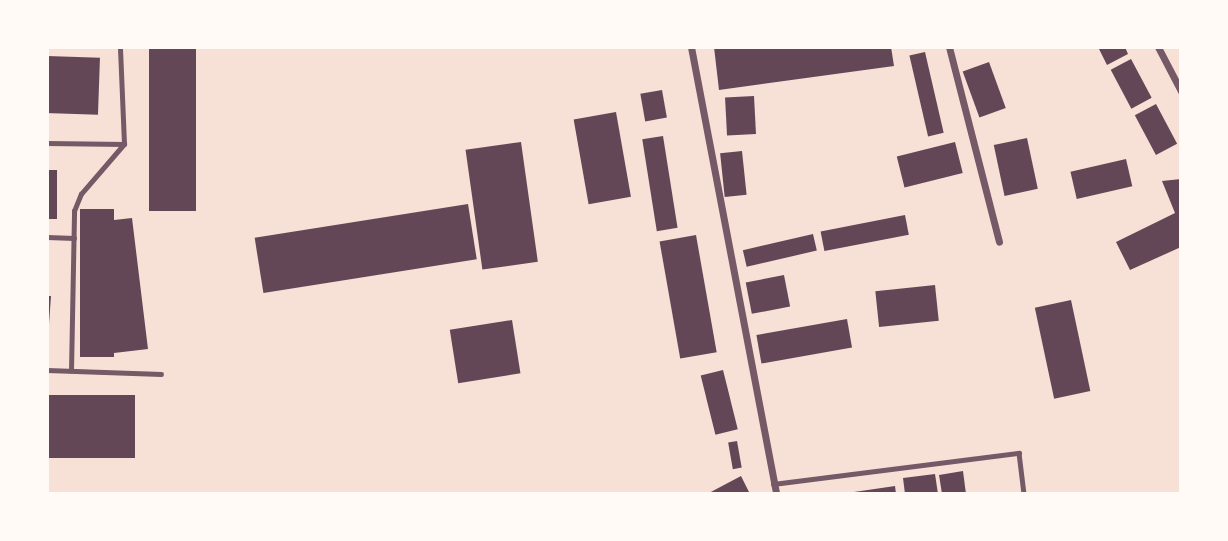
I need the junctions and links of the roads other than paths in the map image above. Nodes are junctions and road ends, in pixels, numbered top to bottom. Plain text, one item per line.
1 (120, 47) edge
2 (691, 47) edge
3 (949, 47) edge
4 (1158, 47) edge
5 (1181, 91) edge
6 (47, 143) edge
7 (124, 144) junction
8 (47, 237) edge
9 (74, 238) junction
10 (999, 242) dead end
11 (47, 370) edge
12 (71, 371) junction
13 (161, 374) dead end
14 (772, 484) junction
15 (776, 494) edge
16 (1024, 494) edge

1 - 7 lane
2 - 14 street
3 - 10 street
4 - 5 street
6 - 7 lane
7 - 9 lane
8 - 9 lane
9 - 12 lane
11 - 12 lane
12 - 13 lane
14 - 15 street
14 - 16 lane

